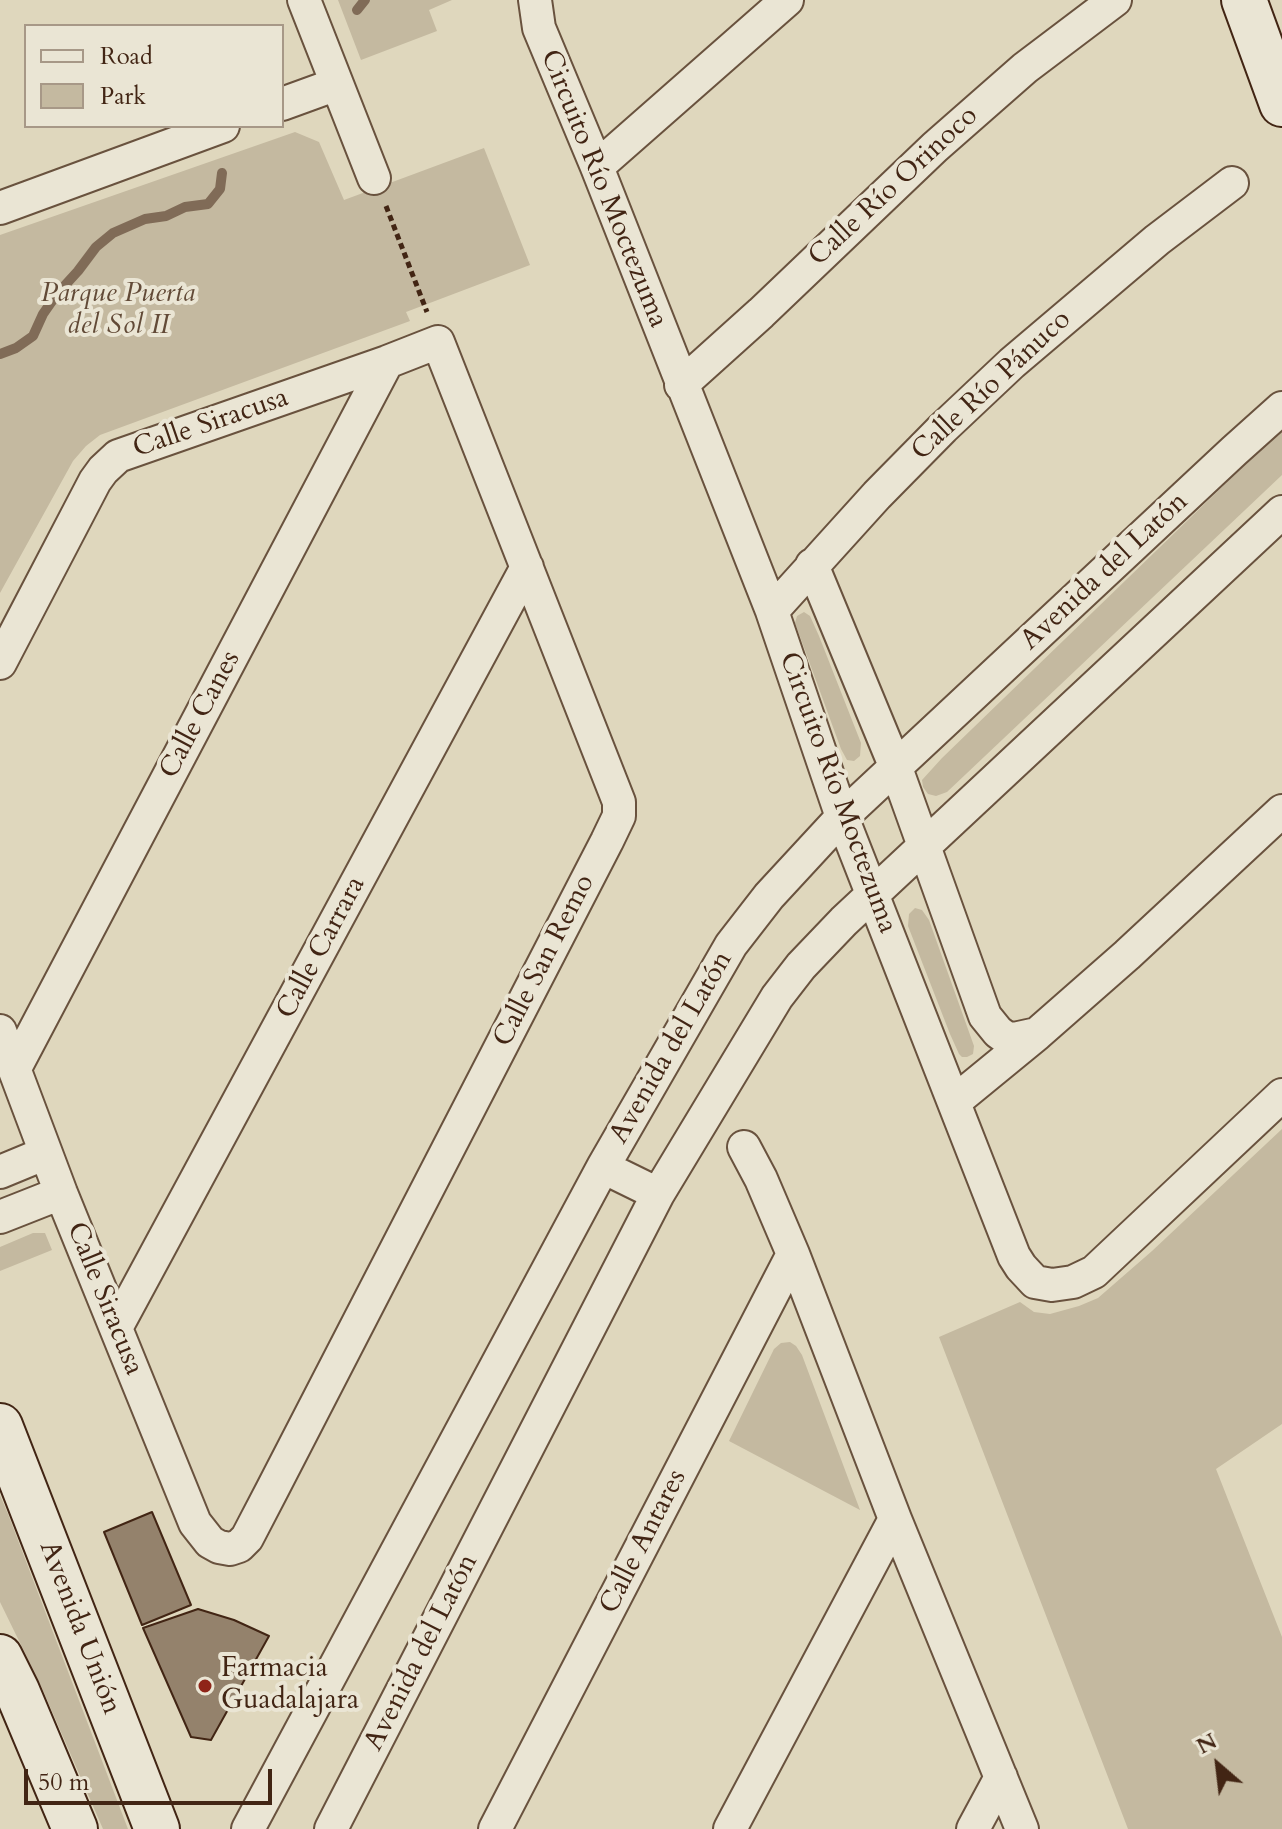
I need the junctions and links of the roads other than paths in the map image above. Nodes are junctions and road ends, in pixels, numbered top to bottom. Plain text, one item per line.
1 (304, 0) edge
2 (535, 0) edge
3 (787, 0) edge
4 (1115, 0) edge
5 (1244, 0) edge
6 (337, 84) junction
7 (284, 103) edge
8 (1282, 104) edge
9 (218, 128) edge
10 (597, 167) junction
11 (1232, 183) dead end
12 (380, 192) road end
13 (0, 208) edge
14 (438, 342) joint
15 (387, 362) junction
16 (681, 385) junction
17 (1282, 408) edge
18 (1282, 512) edge
19 (812, 565) junction
20 (527, 567) junction
21 (772, 611) junction
22 (0, 663) edge
23 (896, 768) junction
24 (1282, 811) edge
25 (842, 817) junction
26 (926, 846) junction
27 (873, 896) junction
28 (0, 1031) edge
29 (1037, 1034) junction
30 (15, 1068) junction
31 (1282, 1095) edge
32 (954, 1102) junction
33 (744, 1147) dead end
34 (46, 1153) junction
35 (603, 1167) junction
36 (0, 1172) edge
37 (61, 1193) junction
38 (658, 1194) junction
39 (0, 1217) edge
40 (793, 1254) junction
41 (116, 1328) junction
42 (0, 1426) edge
43 (895, 1519) junction
44 (230, 1549) joint
45 (0, 1657) edge
46 (1001, 1777) junction
47 (75, 1829) edge
48 (157, 1829) edge
49 (248, 1829) edge
50 (331, 1829) edge
51 (495, 1829) edge
52 (730, 1829) edge
53 (973, 1829) edge
54 (1022, 1829) edge

1 - 6 street
2 - 10 street, Circuito Río Moctezuma
3 - 10 street
4 - 16 street, Calle Río Orinoco
5 - 8 street
6 - 7 street
6 - 12 street
9 - 13 street
10 - 16 street, Circuito Río Moctezuma
11 - 19 street, Calle Río Pánuco
14 - 15 street, Calle Siracusa
14 - 20 street, Calle San Remo
15 - 22 street, Calle Siracusa
15 - 30 street, Calle Canes
16 - 21 street, Circuito Río Moctezuma
17 - 23 street, Avenida del Latón
18 - 26 street, Avenida del Latón
19 - 21 street, Calle Río Pánuco
19 - 23 street, Circuito Río Moctezuma
20 - 41 street, Calle Carrara
20 - 44 street, Calle San Remo
21 - 25 street, Circuito Río Moctezuma
23 - 25 street, Avenida del Latón
23 - 26 street, Circuito Río Moctezuma
24 - 29 street
25 - 27 street, Circuito Río Moctezuma
25 - 35 street, Avenida del Latón
26 - 27 street, Avenida del Latón
26 - 29 street, Circuito Río Moctezuma
27 - 32 street, Circuito Río Moctezuma
27 - 38 street, Avenida del Latón
28 - 30 street, Calle Siracusa
29 - 32 street
30 - 34 street, Calle Siracusa
31 - 32 street, Circuito Río Moctezuma
33 - 40 street
34 - 36 street
34 - 37 street, Calle Siracusa
35 - 38 street
35 - 49 street, Avenida del Latón
37 - 39 street
37 - 41 street, Calle Siracusa
38 - 50 street, Avenida del Latón
40 - 43 street
40 - 51 street, Calle Antares
41 - 44 street, Calle Siracusa
42 - 48 street, Avenida Unión
43 - 46 street
43 - 52 street
45 - 47 street
46 - 53 street
46 - 54 street

